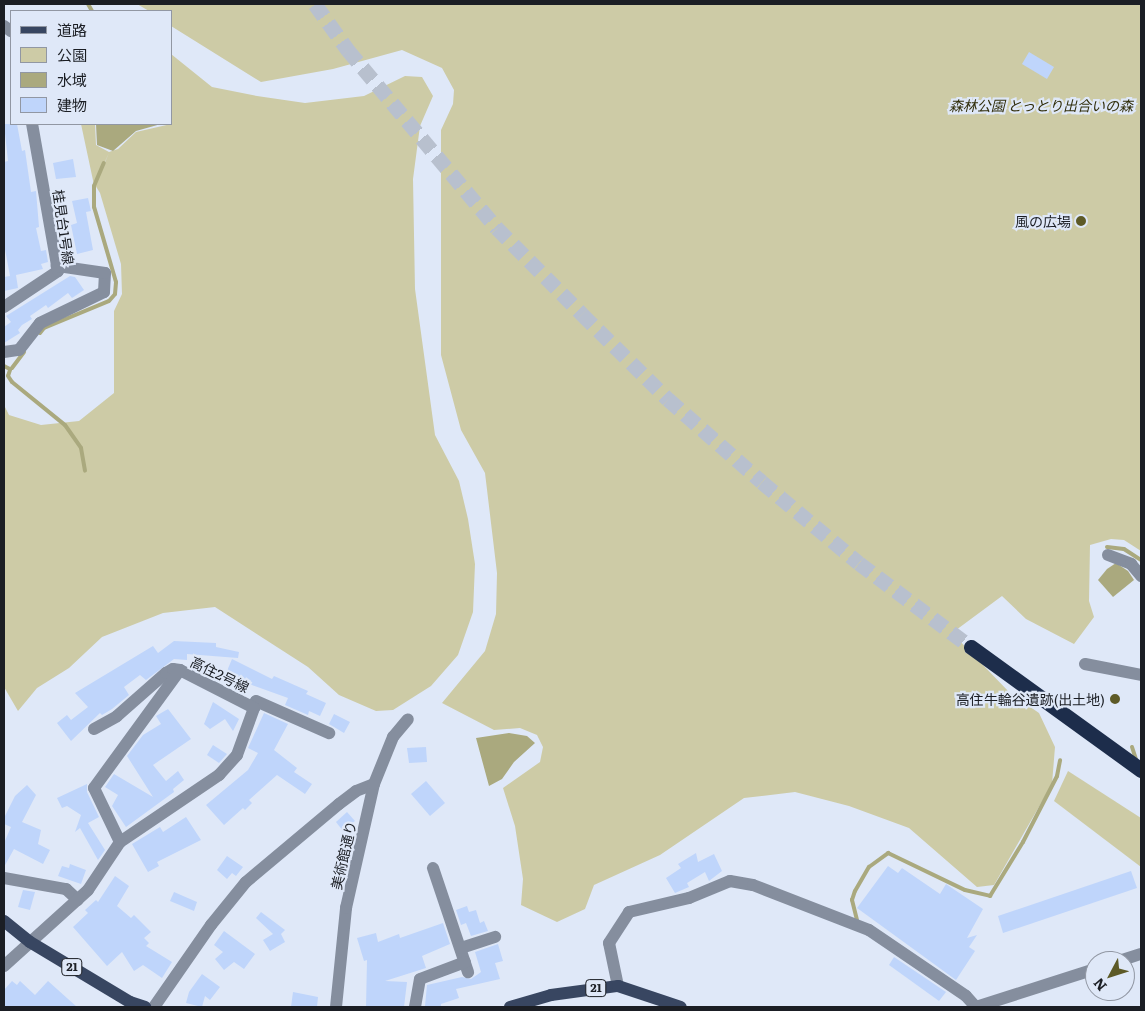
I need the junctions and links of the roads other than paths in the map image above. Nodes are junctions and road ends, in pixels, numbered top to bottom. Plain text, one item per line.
1 (32, 125) edge
2 (57, 266) junction
3 (4, 307) edge
4 (4, 352) edge
5 (1108, 555) dead end
6 (1141, 576) edge
7 (973, 644) tunnel mouth
8 (1086, 664) dead end
9 (180, 670) junction
10 (1141, 675) edge
11 (254, 708) junction
12 (408, 718) dead end
13 (1084, 725) junction
14 (94, 729) dead end
15 (329, 733) dead end
16 (1141, 760) edge
17 (1141, 770) edge
18 (374, 784) junction
19 (120, 842) junction
20 (433, 868) dead end
21 (4, 878) edge
22 (78, 900) junction
23 (4, 921) edge
24 (495, 937) dead end
25 (30, 942) junction
26 (461, 948) junction
27 (4, 966) edge
28 (1085, 972) edge
29 (618, 986) junction
30 (128, 1004) edge
31 (515, 1006) edge
32 (145, 1007) edge
33 (154, 1007) edge
34 (336, 1007) edge
35 (415, 1007) edge
36 (681, 1007) edge
37 (976, 1007) edge

1 - 2 street, 桂見台1号線
2 - 3 street, 桂見台1号線
2 - 4 street
5 - 6 street
7 - 13 highway
8 - 10 street
9 - 11 street, 高住2号線
9 - 14 street
9 - 19 street, 高住2号線
11 - 15 street
11 - 19 street, 高住2号線
12 - 18 street, 美術館通り
13 - 16 highway
13 - 17 highway
18 - 33 street
18 - 34 street, 美術館通り
19 - 22 street, 高住2号線
20 - 26 street
21 - 22 street
22 - 25 street, 高住2号線
23 - 25 main road, 21
24 - 26 street
25 - 27 street, 高住2号線
25 - 30 main road, 21
26 - 35 street
28 - 37 street
29 - 31 main road, 21
29 - 36 main road, 21
29 - 37 street
30 - 32 main road, 21

